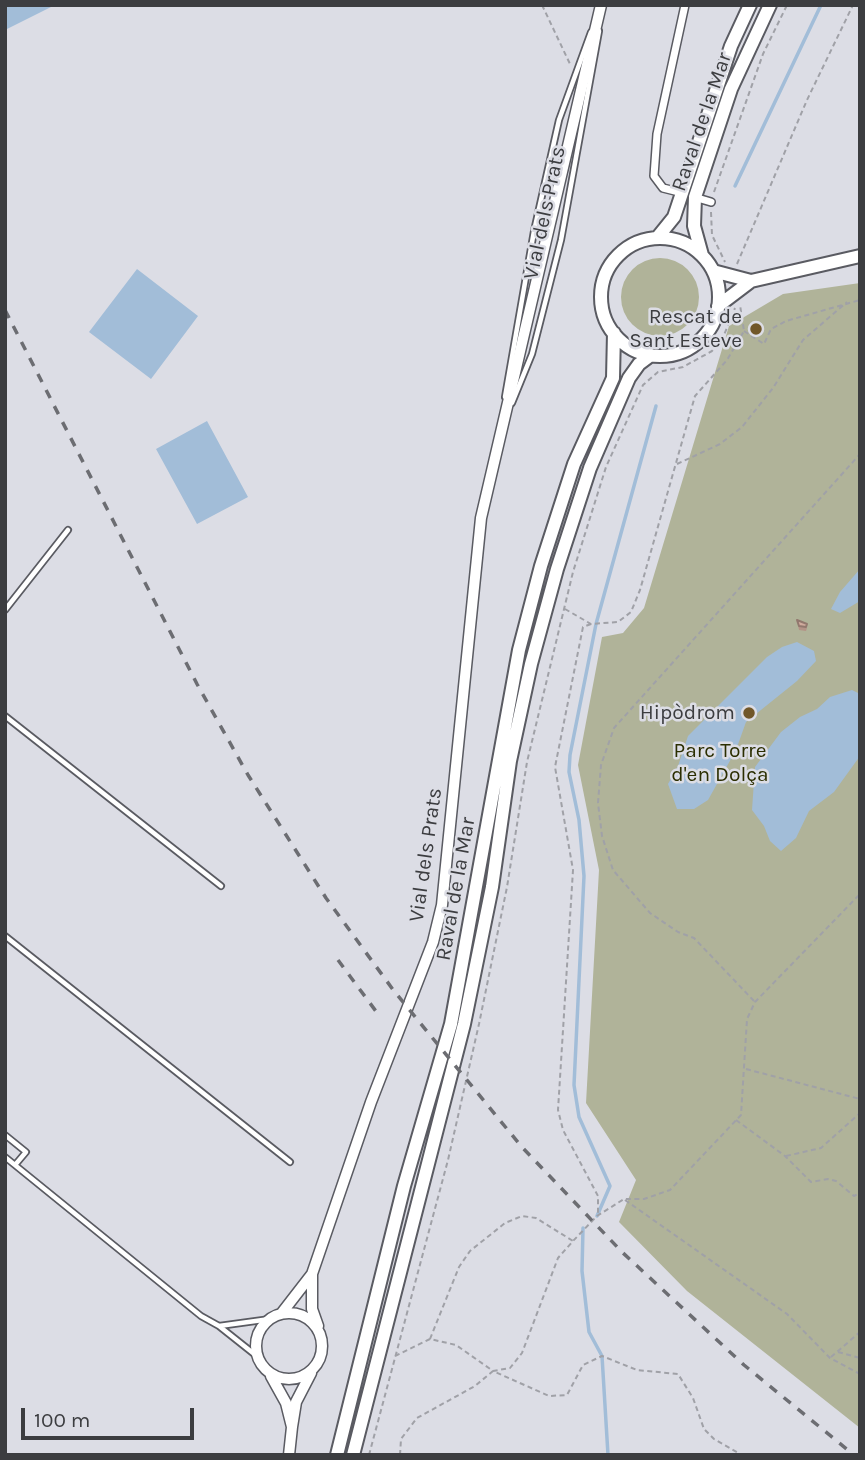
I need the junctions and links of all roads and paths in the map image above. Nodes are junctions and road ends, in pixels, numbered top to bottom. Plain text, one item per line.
1 (542, 5) edge
2 (601, 5) edge
3 (685, 5) edge
4 (750, 5) edge
5 (771, 5) edge
6 (787, 5) edge
7 (853, 5) edge
8 (575, 70) junction
9 (682, 192) junction
10 (695, 197) junction
11 (711, 202) junction
12 (657, 238) junction
13 (702, 256) junction
14 (860, 256) edge
15 (713, 271) junction
16 (731, 277) junction
17 (751, 281) junction
18 (735, 294) junction
19 (860, 300) edge
20 (847, 302) junction
21 (718, 306) junction
22 (744, 331) junction
23 (614, 334) junction
24 (651, 355) junction
25 (502, 422) junction
26 (860, 454) edge
27 (676, 464) junction
28 (68, 530) dead end
29 (564, 608) junction
30 (5, 610) edge
31 (591, 624) junction
32 (5, 716) edge
33 (220, 886) dead end
34 (860, 894) edge
35 (5, 936) edge
36 (755, 1002) junction
37 (745, 1069) junction
38 (859, 1097) edge
39 (860, 1113) edge
40 (735, 1119) junction
41 (5, 1135) edge
42 (785, 1156) junction
43 (5, 1157) edge
44 (290, 1162) dead end
45 (15, 1165) junction
46 (860, 1193) edge
47 (624, 1199) junction
48 (597, 1216) junction
49 (573, 1241) junction
50 (312, 1274) junction
51 (281, 1314) junction
52 (270, 1319) junction
53 (219, 1326) junction
54 (860, 1332) edge
55 (320, 1333) junction
56 (430, 1339) junction
57 (837, 1351) junction
58 (395, 1356) junction
59 (258, 1357) junction
60 (830, 1357) junction
61 (860, 1358) edge
62 (494, 1371) junction
63 (311, 1372) junction
64 (268, 1373) junction
65 (860, 1374) edge
66 (292, 1427) junction
67 (289, 1455) edge
68 (337, 1455) edge
69 (353, 1455) edge
70 (369, 1455) edge
71 (400, 1455) edge
72 (742, 1455) edge

1 - 8 path
2 - 8 lane, Vial dels Prats
2 - 25 street, Vial dels Prats
2 - 25 lane, Vial dels Prats
3 - 9 street
4 - 9 street, Raval de la Mar
5 - 10 street, Raval de la Mar
6 - 11 path
7 - 16 path
8 - 25 lane, Vial dels Prats
9 - 10 street
9 - 12 street, Raval de la Mar
10 - 11 street
10 - 13 street, Raval de la Mar
11 - 16 path
12 - 13 street, Raval de la Mar
12 - 23 street, Raval de la Mar
13 - 15 street, Raval de la Mar
14 - 17 street
15 - 16 street
15 - 21 street, Raval de la Mar
16 - 17 street
17 - 18 street
18 - 21 street
18 - 22 path
18 - 29 path
19 - 20 path
20 - 22 path
20 - 27 path
21 - 24 street
22 - 27 path
23 - 24 street
23 - 68 street, Raval de la Mar
24 - 69 street, Raval de la Mar
25 - 50 street, Vial dels Prats
26 - 36 path
27 - 31 path
28 - 30 lane
29 - 31 path
29 - 58 path
31 - 48 path
32 - 33 lane
34 - 36 path
35 - 44 lane
36 - 37 path
37 - 38 path
37 - 40 path
39 - 42 path
40 - 42 path
40 - 47 path
41 - 45 lane
42 - 46 path
43 - 45 lane
45 - 53 lane
47 - 48 path
47 - 60 path
48 - 49 path
49 - 56 path
49 - 62 path
50 - 51 street, Vial dels Prats
50 - 55 street, Vial dels Prats
51 - 52 street, Vial dels Prats
51 - 55 street
52 - 53 lane, Vial dels Prats
52 - 59 street
53 - 59 lane, Vial dels Prats
54 - 57 path
55 - 63 street, Vial dels Prats
56 - 58 path
56 - 62 path
57 - 60 path
57 - 61 path
58 - 70 path
59 - 64 street, Vial dels Prats
60 - 65 path
62 - 71 path
62 - 72 path
63 - 64 street
63 - 66 street, Vial dels Prats
64 - 66 street, Vial dels Prats
66 - 67 street, Vial dels Prats

